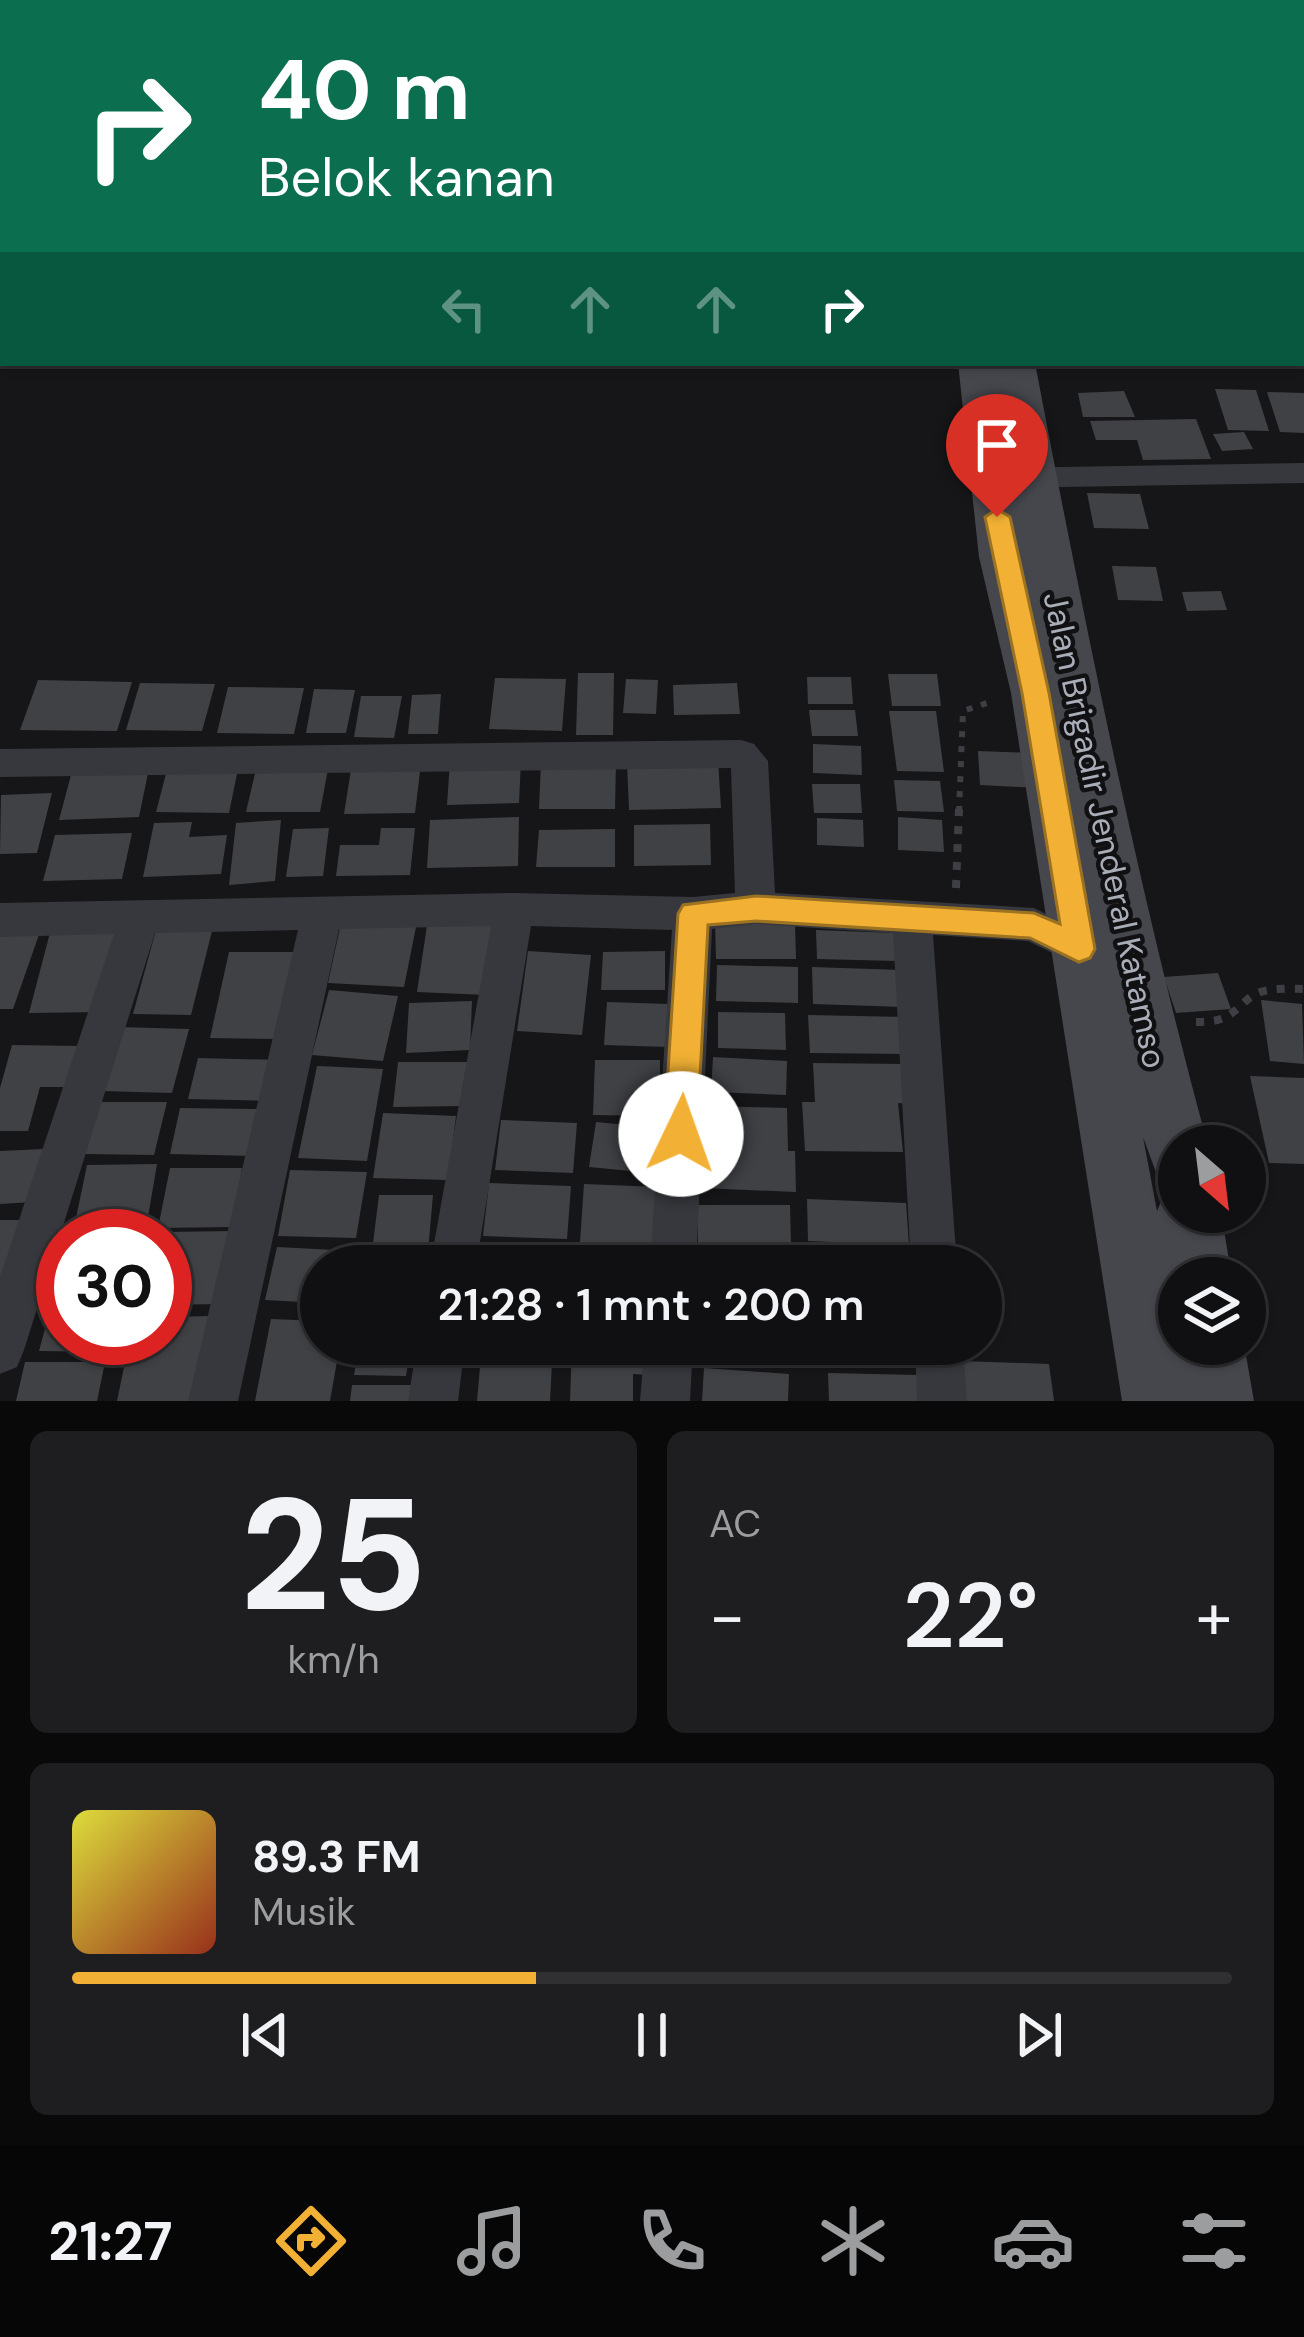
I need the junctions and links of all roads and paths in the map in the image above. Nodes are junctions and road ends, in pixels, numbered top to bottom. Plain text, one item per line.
1 (1012, 366) edge
2 (995, 399) edge
3 (1304, 473) edge
4 (1011, 478) junction
5 (996, 700) dead end
6 (0, 763) edge
7 (756, 908) junction
8 (514, 909) junction
9 (322, 914) junction
10 (693, 914) junction
11 (933, 919) junction
12 (0, 920) edge
13 (139, 920) junction
14 (1079, 949) junction
15 (1304, 989) edge
16 (1145, 1024) junction
17 (1171, 1125) edge
18 (457, 1245) edge
19 (674, 1245) edge
20 (934, 1245) edge
21 (0, 1351) edge
22 (439, 1365) edge
23 (668, 1365) edge
24 (940, 1365) edge
25 (1213, 1365) edge
26 (213, 1401) edge
27 (433, 1401) edge
28 (665, 1401) edge
29 (943, 1401) edge
30 (1156, 1401) edge
31 (1219, 1401) edge

1 - 2 main road, Jalan Brigadir Jenderal Katamso
2 - 4 main road, Jalan Brigadir Jenderal Katamso
3 - 4 street
4 - 14 main road, Jalan Brigadir Jenderal Katamso
4 - 16 main road, Jalan Brigadir Jenderal Katamso
5 - 11 path
6 - 7 street
7 - 10 street
7 - 11 street
8 - 9 street
8 - 10 street
8 - 18 street
9 - 13 street
9 - 26 street
10 - 19 street
11 - 14 street
11 - 20 street
12 - 13 street
13 - 21 street
14 - 30 main road, Jalan Brigadir Jenderal Katamso
15 - 16 path
16 - 17 main road, Jalan Brigadir Jenderal Katamso
22 - 27 street
23 - 28 street
24 - 29 street
25 - 31 main road

